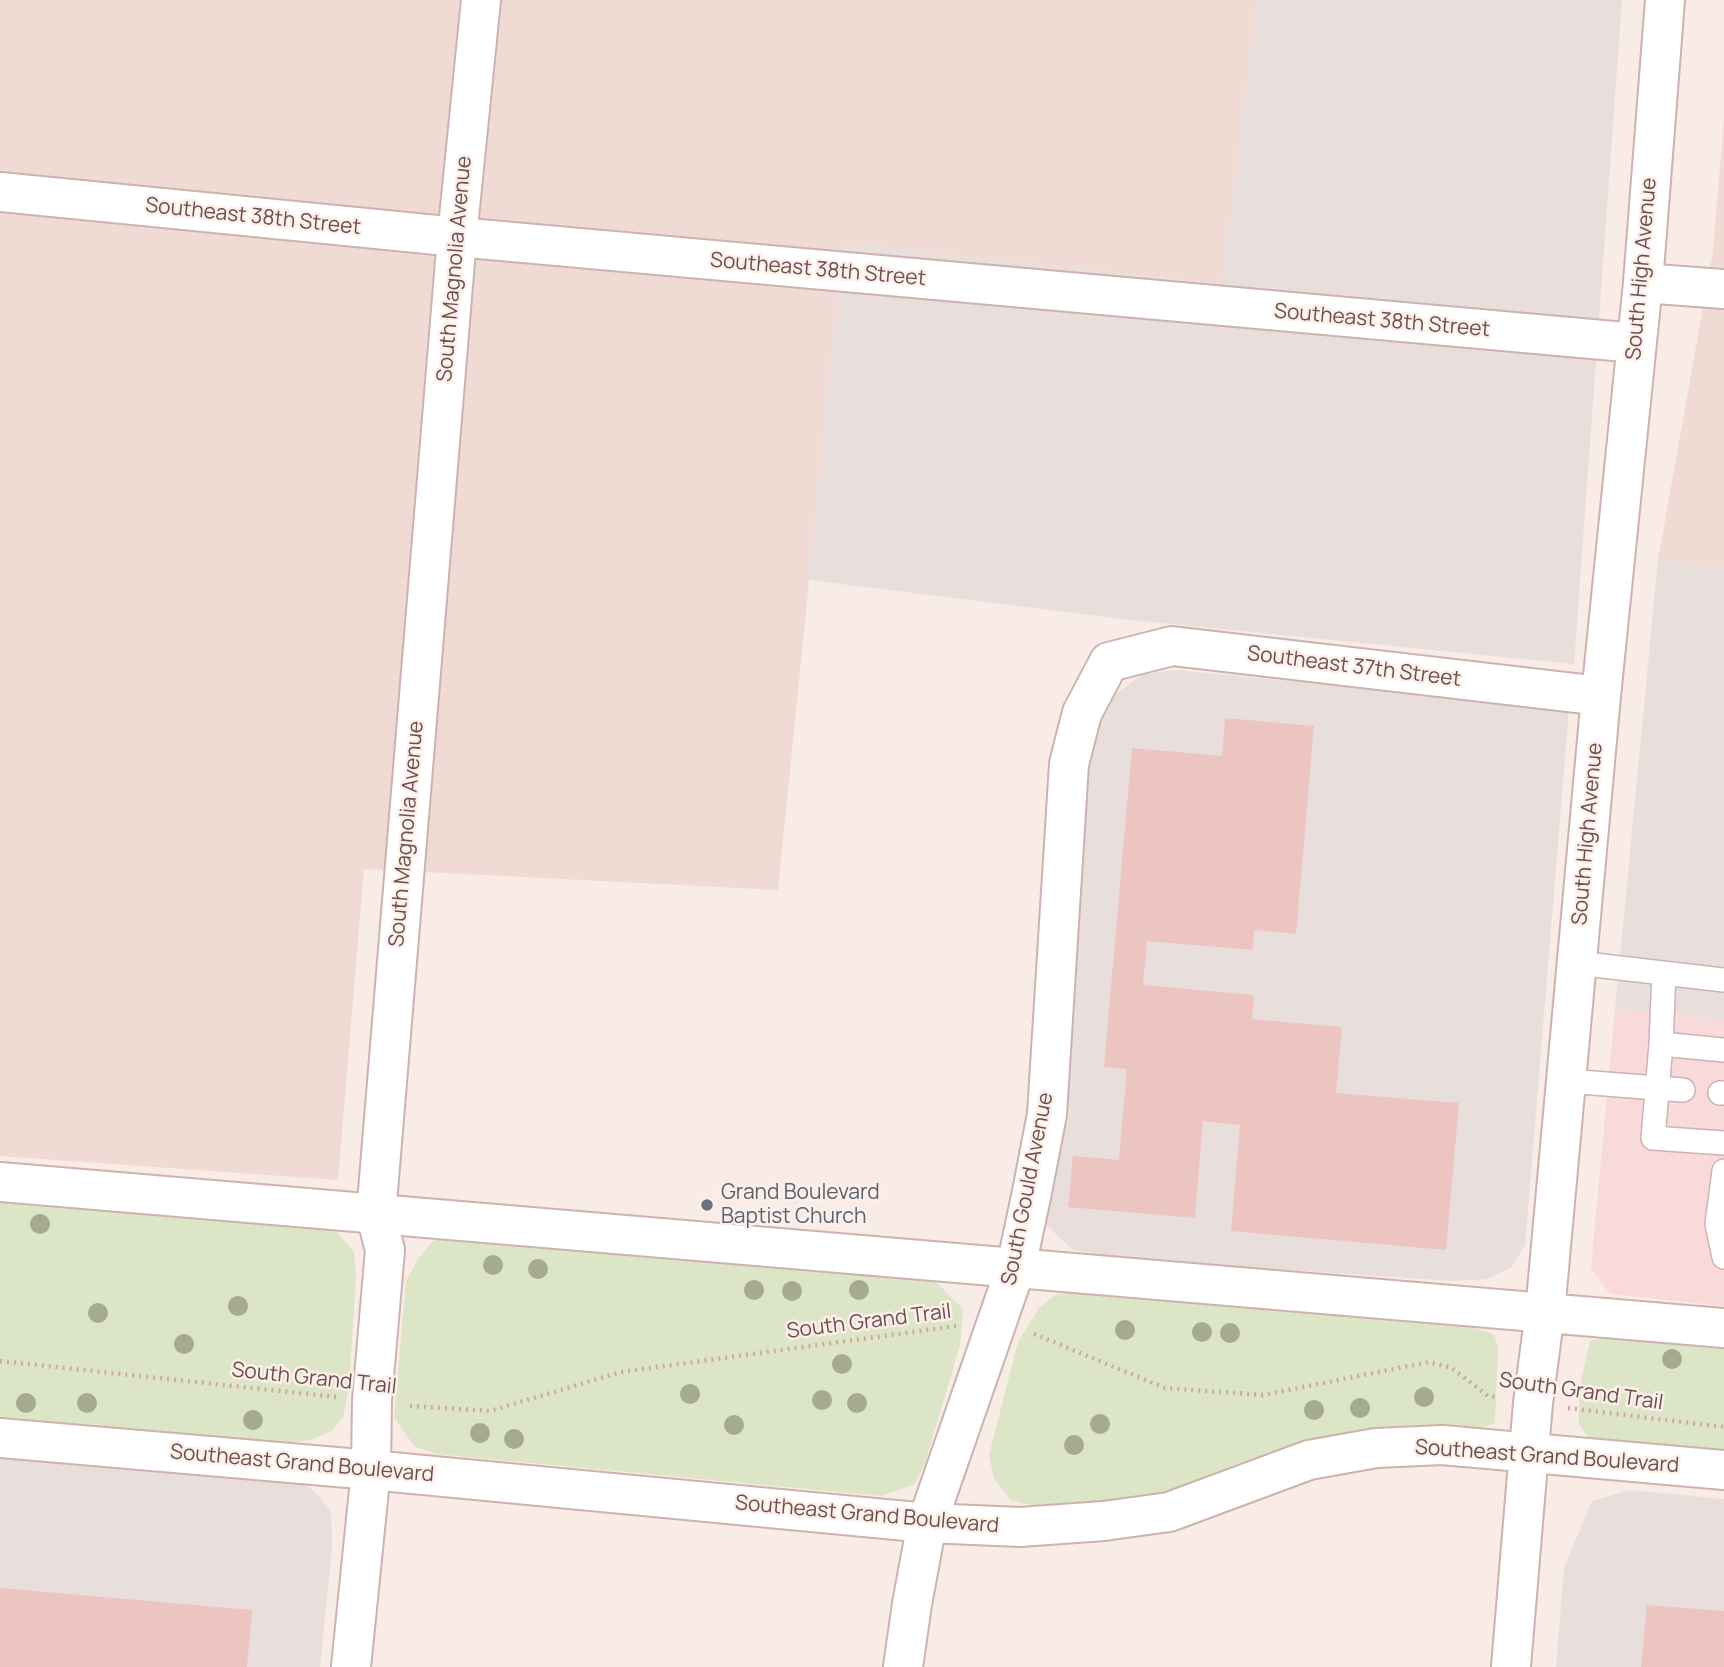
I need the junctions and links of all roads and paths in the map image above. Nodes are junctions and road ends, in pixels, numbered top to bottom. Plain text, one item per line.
1 (481, 0) edge
2 (1665, 0) edge
3 (0, 192) edge
4 (457, 237) junction
5 (1643, 283) junction
6 (1724, 289) edge
7 (1636, 343) junction
8 (1109, 662) joint
9 (1601, 696) junction
10 (1577, 963) junction
11 (1664, 973) junction
12 (1724, 980) edge
13 (1661, 1044) junction
14 (1724, 1050) edge
15 (1567, 1081) junction
16 (1658, 1088) junction
17 (1683, 1090) dead end
18 (1724, 1143) edge
19 (1724, 1171) edge
20 (0, 1182) edge
21 (376, 1215) junction
22 (1724, 1257) edge
23 (1016, 1267) junction
24 (1545, 1312) junction
25 (996, 1325) junction
26 (1724, 1328) edge
27 (0, 1361) edge
28 (372, 1400) junction
29 (1533, 1403) junction
30 (1724, 1427) edge
31 (0, 1438) edge
32 (1530, 1453) junction
33 (371, 1470) junction
34 (1724, 1470) edge
35 (927, 1523) junction
36 (351, 1667) edge
37 (903, 1667) edge
38 (1511, 1667) edge

1 - 4 street, South Magnolia Avenue
2 - 5 street, South High Avenue
3 - 4 street, Southeast 38th Street
4 - 7 street, Southeast 38th Street
4 - 21 street, South Magnolia Avenue
5 - 6 street
5 - 7 street, South High Avenue
7 - 9 street, South High Avenue
8 - 9 street, Southeast 37th Street
8 - 23 street, South Gould Avenue
9 - 10 street, South High Avenue
10 - 11 lane
10 - 15 street, South High Avenue
11 - 12 lane
11 - 13 lane
13 - 14 lane
13 - 16 lane
15 - 16 lane
15 - 24 street, South High Avenue
16 - 17 lane
16 - 18 lane
19 - 22 lane
20 - 21 street
21 - 23 street
21 - 28 street, South Magnolia Avenue
23 - 24 street
23 - 25 street, South Gould Avenue
24 - 26 street
24 - 29 street, South High Avenue
25 - 28 path, South Grand Trail
25 - 29 path, South Grand Trail
25 - 35 street, South Gould Avenue
27 - 28 path, South Grand Trail
28 - 33 street, South Magnolia Avenue
29 - 30 path, South Grand Trail
29 - 32 street, South High Avenue
31 - 33 street, Southeast Grand Boulevard
32 - 34 street, Southeast Grand Boulevard
32 - 35 street, Southeast Grand Boulevard
32 - 38 street, South High Avenue
33 - 35 street, Southeast Grand Boulevard
33 - 36 street, South Magnolia Avenue
35 - 37 street, South Gould Avenue

